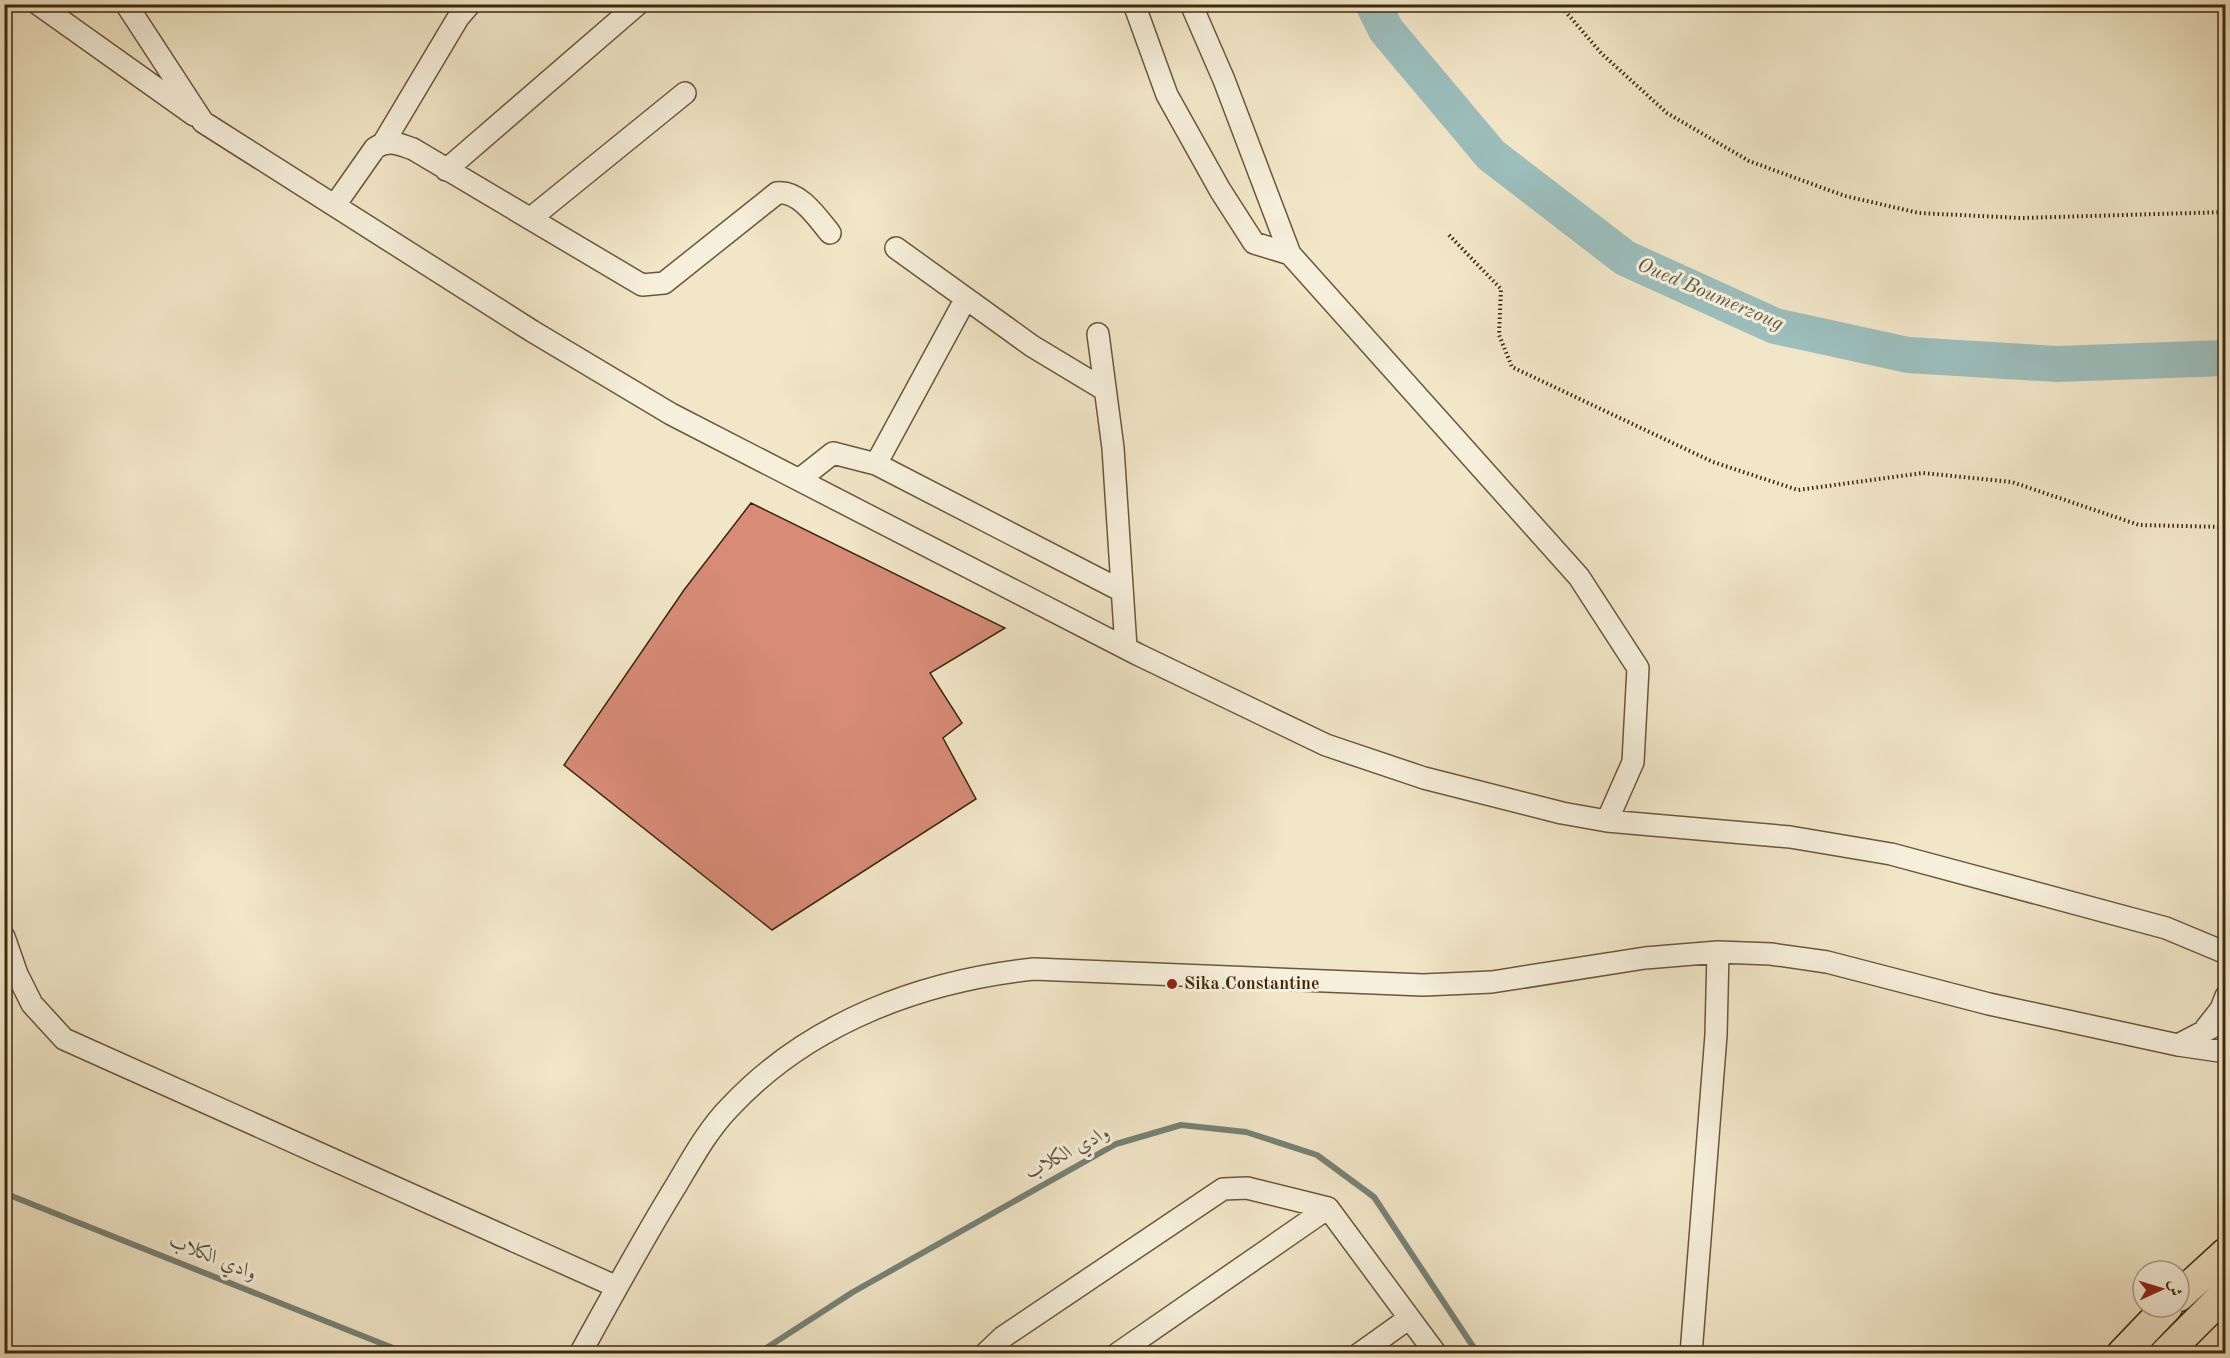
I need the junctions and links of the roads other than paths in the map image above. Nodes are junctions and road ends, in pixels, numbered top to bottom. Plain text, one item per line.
1 (38, 4) edge
2 (126, 4) edge
3 (470, 4) edge
4 (638, 4) edge
5 (1134, 4) edge
6 (1191, 4) edge
7 (685, 93) dead end
8 (203, 122) junction
9 (384, 142) junction
10 (446, 170) junction
11 (335, 205) junction
12 (531, 218) junction
13 (830, 233) dead end
14 (896, 248) dead end
15 (1290, 254) junction
16 (965, 300) junction
17 (1098, 334) dead end
18 (1105, 390) junction
19 (876, 464) junction
20 (800, 479) junction
21 (1122, 591) junction
22 (1126, 648) junction
23 (1607, 821) junction
24 (4, 937) edge
25 (1718, 952) junction
26 (2225, 955) edge
27 (2226, 996) edge
28 (2226, 1020) edge
29 (2203, 1031) junction
30 (2178, 1045) junction
31 (2226, 1052) edge
32 (1328, 1208) junction
33 (2226, 1253) edge
34 (2191, 1285) edge
35 (617, 1287) junction
36 (2226, 1293) edge
37 (1408, 1319) junction
38 (2155, 1319) edge
39 (580, 1353) edge
40 (986, 1353) edge
41 (1117, 1353) edge
42 (1359, 1353) edge
43 (1436, 1353) edge
44 (1691, 1353) edge
45 (2122, 1353) edge
46 (2165, 1353) edge

1 - 8 street
2 - 8 street
3 - 9 street
4 - 10 street
5 - 15 street
6 - 15 street
7 - 12 street
8 - 11 street
9 - 10 street
9 - 11 street
10 - 12 street
11 - 20 street
12 - 13 street
14 - 16 street
15 - 23 street
16 - 18 street
16 - 19 street
17 - 18 street
18 - 21 street
19 - 20 street
19 - 21 street
20 - 22 street
21 - 22 street
22 - 23 street
23 - 26 street
24 - 35 street
25 - 30 street
25 - 35 street
25 - 44 street
27 - 29 street
28 - 29 street
29 - 30 street
30 - 31 street
32 - 37 street
32 - 40 street
32 - 41 street
33 - 34 highway
35 - 39 street
36 - 46 highway
37 - 42 street
37 - 43 street
38 - 45 highway

